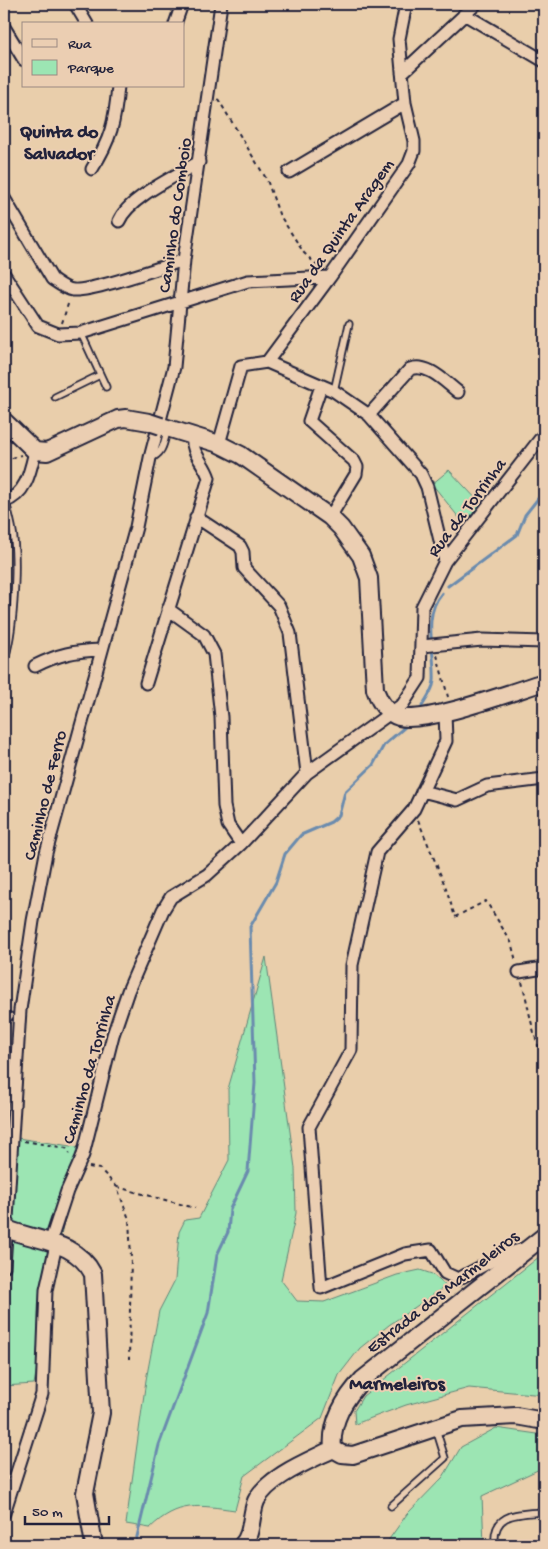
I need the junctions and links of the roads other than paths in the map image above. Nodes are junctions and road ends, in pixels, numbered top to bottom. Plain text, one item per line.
1 (75, 4) edge
2 (182, 4) edge
3 (221, 4) edge
4 (406, 4) edge
5 (476, 4) edge
6 (464, 14) junction
7 (86, 22) edge
8 (176, 22) edge
9 (4, 27) edge
10 (22, 57) edge
11 (544, 61) edge
12 (402, 73) junction
13 (118, 88) edge
14 (405, 103) junction
15 (199, 162) junction
16 (92, 169) dead end
17 (289, 172) dead end
18 (4, 198) edge
19 (119, 221) dead end
20 (184, 260) junction
21 (4, 274) edge
22 (330, 277) junction
23 (179, 302) junction
24 (348, 324) dead end
25 (81, 333) junction
26 (267, 362) junction
27 (100, 375) junction
28 (321, 386) junction
29 (106, 387) dead end
30 (334, 391) junction
31 (458, 392) dead end
32 (55, 396) dead end
33 (369, 416) junction
34 (4, 421) edge
35 (159, 427) junction
36 (544, 434) edge
37 (193, 436) junction
38 (219, 444) junction
39 (35, 451) junction
40 (5, 502) edge
41 (196, 517) junction
42 (330, 518) junction
43 (445, 561) junction
44 (168, 609) junction
45 (544, 642) edge
46 (430, 646) junction
47 (101, 650) junction
48 (4, 660) edge
49 (35, 666) dead end
50 (544, 682) edge
51 (146, 683) dead end
52 (448, 711) junction
53 (391, 714) junction
54 (307, 773) junction
55 (544, 778) edge
56 (422, 791) junction
57 (241, 844) junction
58 (544, 968) edge
59 (519, 972) road end
60 (10, 1016) dead end
61 (4, 1022) edge
62 (5, 1229) edge
63 (538, 1242) edge
64 (53, 1244) junction
65 (4, 1267) edge
66 (544, 1421) edge
67 (435, 1426) junction
68 (333, 1449) junction
69 (391, 1506) dead end
70 (4, 1510) edge
71 (544, 1512) edge
72 (94, 1545) edge
73 (242, 1545) edge
74 (495, 1545) edge

1 - 7 street
2 - 8 street
3 - 15 street, Caminho do Comboio
4 - 12 street, Rua da Quinta Aragem
5 - 6 street
6 - 11 street
6 - 12 street
9 - 10 street
12 - 14 street, Rua da Quinta Aragem
13 - 16 street
14 - 17 street
14 - 22 street, Rua da Quinta Aragem
15 - 19 street
15 - 20 street, Caminho do Comboio
18 - 20 street
20 - 23 street, Caminho do Comboio
21 - 25 street
22 - 23 street
22 - 26 street, Rua da Quinta Aragem
23 - 25 street
23 - 35 street, Caminho do Comboio
24 - 30 lane
25 - 27 lane
26 - 28 street
26 - 38 street
27 - 29 lane
27 - 32 lane
28 - 30 street
28 - 42 street
30 - 33 street
31 - 33 street
33 - 43 street
34 - 39 street
35 - 37 street
35 - 39 street
35 - 47 street, Caminho de Ferro
36 - 43 street, Rua da Torrinha
37 - 38 street
37 - 41 street
38 - 42 street
39 - 40 street
40 - 48 lane
41 - 44 street
41 - 54 street
42 - 53 street
43 - 46 street, Rua da Torrinha
44 - 51 street
44 - 57 street
45 - 46 street
46 - 53 street, Rua da Torrinha
47 - 49 street
47 - 62 street, Caminho de Ferro
50 - 52 street
52 - 53 street
52 - 56 street
53 - 54 street, Caminho da Torrinha
54 - 57 street, Caminho da Torrinha
55 - 56 street
56 - 63 street
57 - 64 street, Caminho da Torrinha
58 - 59 street
60 - 61 lane
62 - 64 street
62 - 65 street, Caminho de Ferro
63 - 68 street, Estrada dos Marmeleiros
64 - 70 street, Caminho da Torrinha
64 - 72 street
66 - 67 street
67 - 68 street
67 - 69 lane
68 - 73 street
71 - 74 lane

